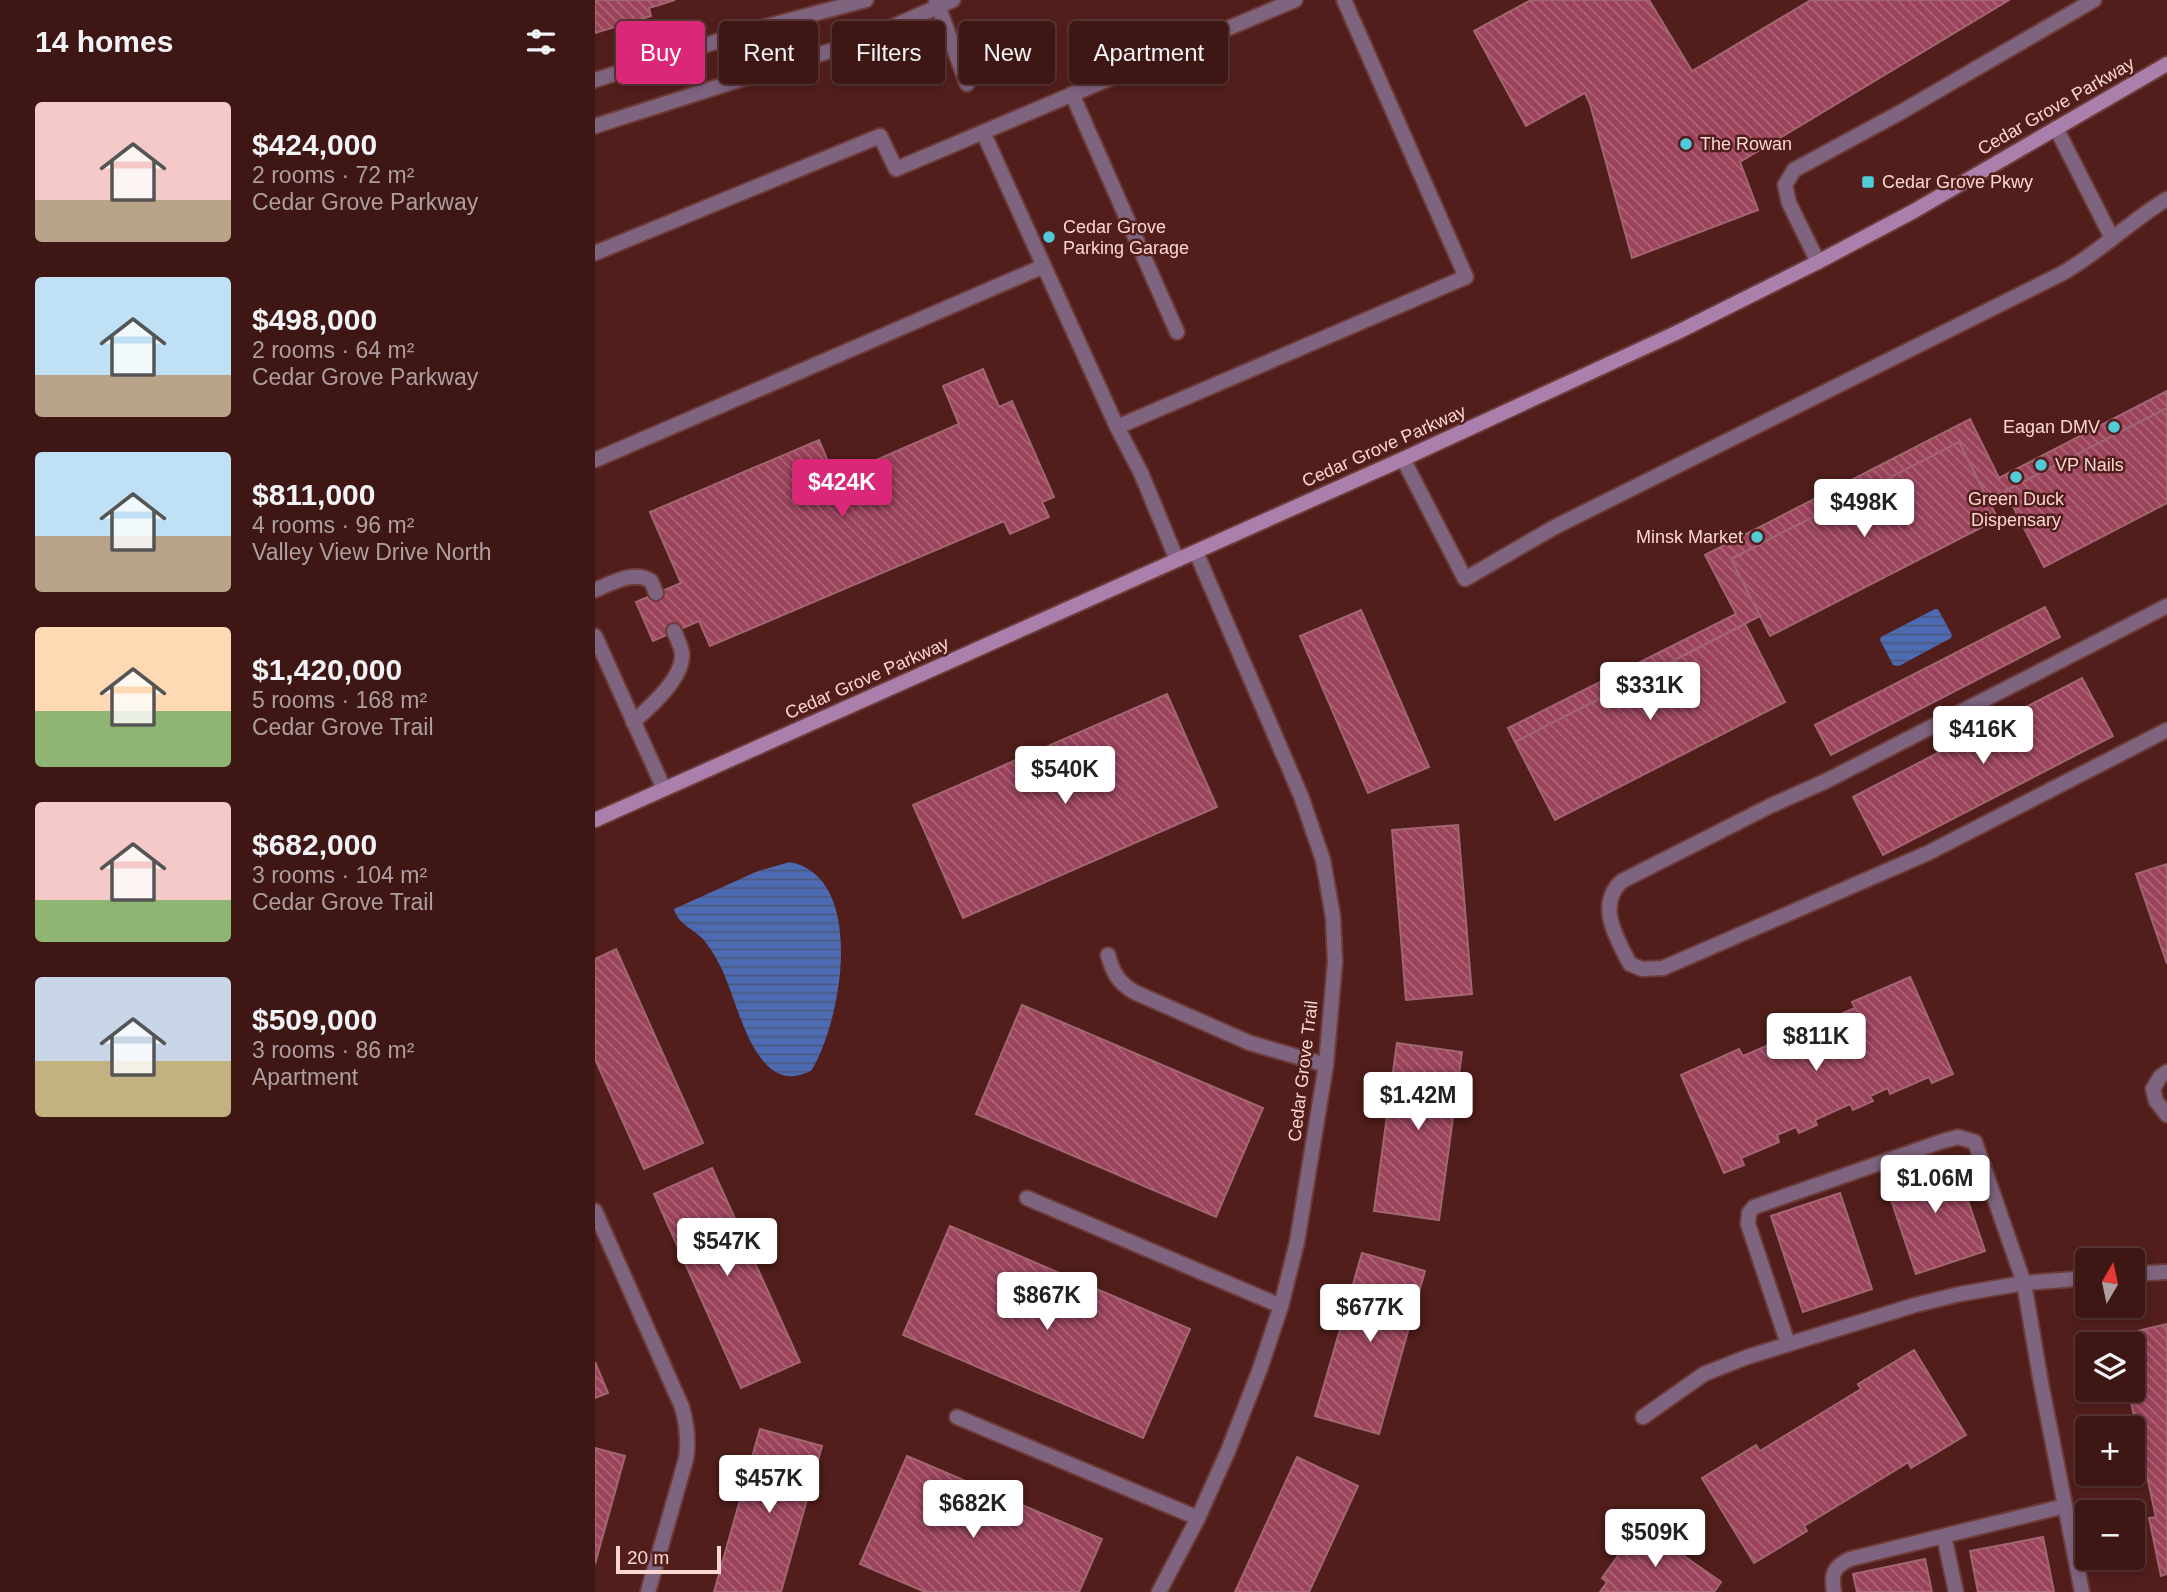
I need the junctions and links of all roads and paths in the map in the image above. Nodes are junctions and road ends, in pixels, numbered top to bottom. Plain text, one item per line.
1 (866, 0) edge
2 (953, 0) edge
3 (1295, 0) edge
4 (1345, 0) edge
5 (2094, 0) edge
6 (937, 3) edge
7 (959, 62) edge
8 (2167, 64) edge
9 (595, 80) edge
10 (1072, 94) junction
11 (595, 126) edge
12 (2056, 128) junction
13 (983, 132) junction
14 (2167, 199) edge
15 (2112, 238) junction
16 (595, 253) edge
17 (1818, 262) junction
18 (1044, 266) junction
19 (1177, 332) dead end
20 (1118, 427) junction
21 (1403, 459) junction
22 (595, 460) edge
23 (1196, 552) junction
24 (1177, 560) junction
25 (595, 590) edge
26 (656, 593) dead end
27 (2167, 606) edge
28 (674, 631) dead end
29 (595, 636) edge
30 (633, 722) junction
31 (2167, 730) edge
32 (663, 789) junction
33 (595, 820) edge
34 (1108, 955) dead end
35 (1326, 1065) junction
36 (2167, 1072) edge
37 (2167, 1115) edge
38 (1027, 1198) dead end
39 (595, 1211) edge
40 (2167, 1272) edge
41 (2145, 1273) edge
42 (2075, 1279) edge
43 (2024, 1283) junction
44 (1281, 1306) junction
45 (1788, 1344) junction
46 (957, 1417) dead end
47 (1643, 1418) dead end
48 (2065, 1506) junction
49 (1198, 1518) junction
50 (1944, 1536) junction
51 (648, 1592) edge
52 (1159, 1592) edge
53 (1834, 1592) edge
54 (1956, 1592) edge
55 (2082, 1592) edge

1 - 9 street
2 - 6 street
3 - 10 street
4 - 20 street
5 - 17 street
6 - 7 street
6 - 11 street
8 - 12 street, Cedar Grove Parkway
10 - 13 street
10 - 19 street
12 - 15 street
12 - 17 street, Cedar Grove Parkway
13 - 16 street
13 - 18 street
14 - 15 street
15 - 21 street
17 - 21 street, Cedar Grove Parkway
18 - 20 street
18 - 22 street
20 - 24 street
21 - 23 street, Cedar Grove Parkway
23 - 24 street, Cedar Grove Parkway
23 - 35 street, Cedar Grove Trail
24 - 32 street, Cedar Grove Parkway
25 - 26 street
27 - 31 street
28 - 30 street
29 - 30 street
30 - 32 street
32 - 33 street, Cedar Grove Parkway
34 - 35 street
35 - 44 street, Cedar Grove Trail
36 - 37 street
38 - 44 street
39 - 51 street
40 - 41 street
42 - 43 street
43 - 45 street
43 - 45 street
43 - 48 street
44 - 49 street, Cedar Grove Trail
45 - 47 street
46 - 49 street
48 - 50 street
48 - 55 street
49 - 52 street, Cedar Grove Trail
50 - 53 street
50 - 54 street

